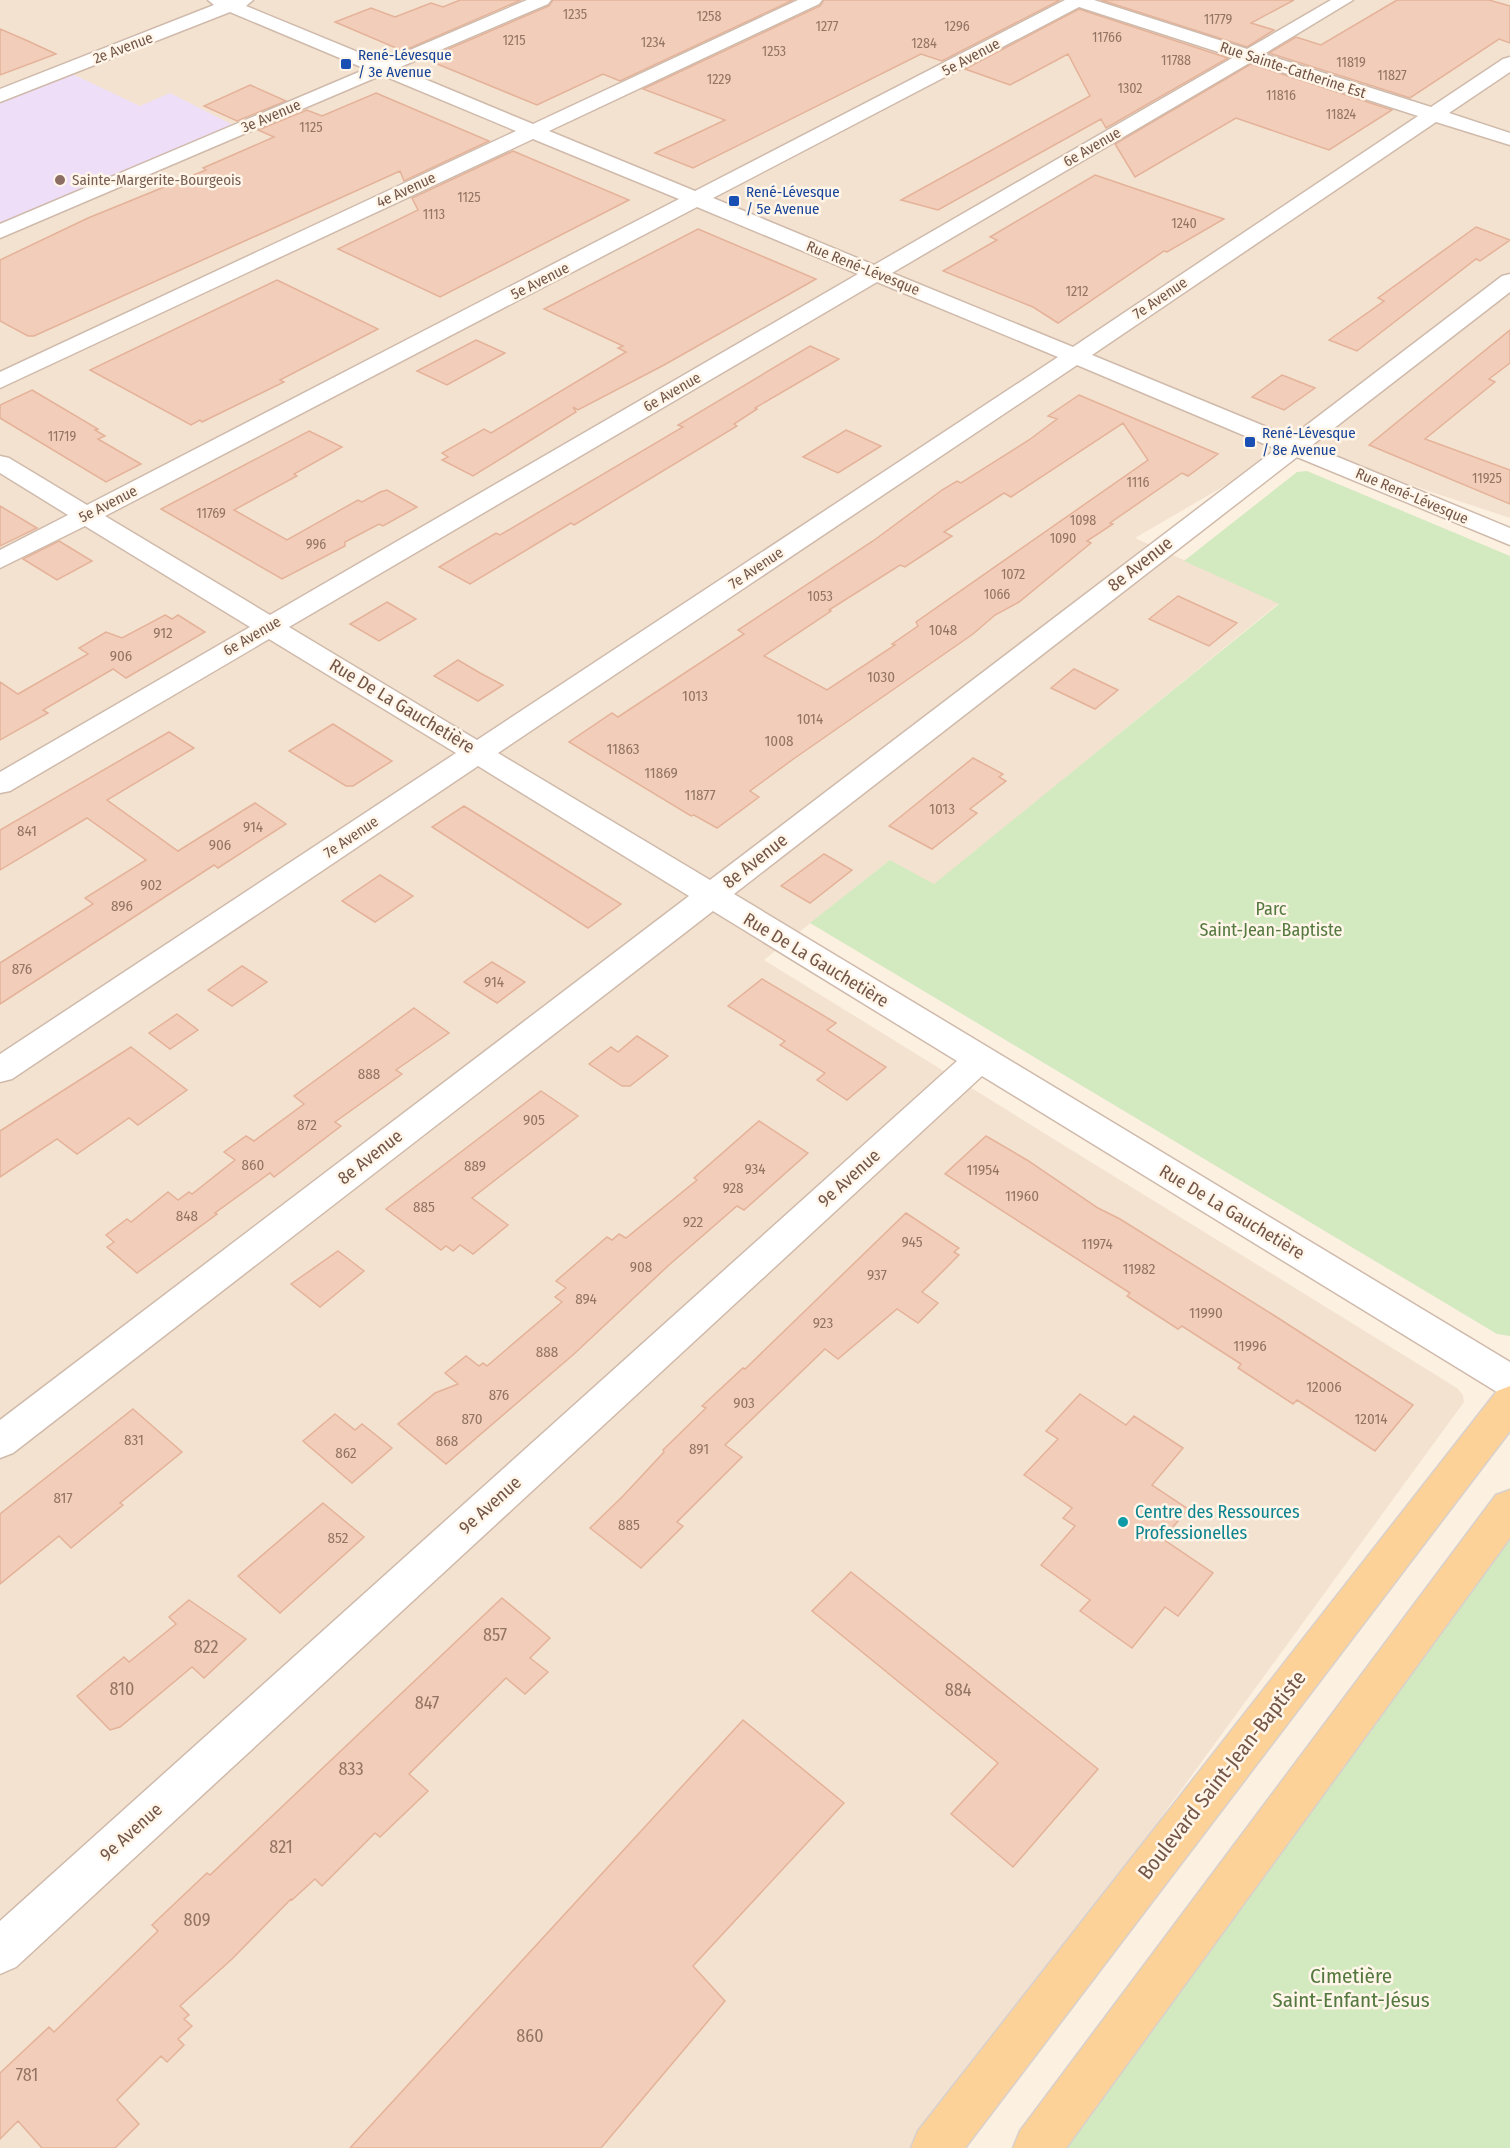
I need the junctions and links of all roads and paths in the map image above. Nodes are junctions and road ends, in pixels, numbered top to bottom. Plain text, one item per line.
1 (542, 0) edge
2 (813, 0) edge
3 (1078, 0) edge
4 (1344, 0) edge
5 (231, 2) edge
6 (1248, 56) junction
7 (1510, 63) edge
8 (381, 68) junction
9 (0, 96) edge
10 (1432, 114) junction
11 (533, 131) junction
12 (1510, 139) edge
13 (698, 200) junction
14 (0, 232) edge
15 (875, 273) junction
16 (1510, 281) edge
17 (1075, 356) junction
18 (0, 381) edge
19 (1293, 446) junction
20 (0, 463) edge
21 (87, 515) junction
22 (1510, 537) edge
23 (0, 560) edge
24 (269, 626) junction
25 (478, 752) junction
26 (0, 784) edge
27 (710, 895) junction
28 (980, 1059) junction
29 (0, 1070) edge
30 (1510, 1381) edge
31 (1510, 1402) edge
32 (0, 1442) edge
33 (1510, 1508) edge
34 (0, 1951) edge
35 (935, 2148) edge
36 (1037, 2148) edge

1 - 8 street, 3e Avenue
2 - 11 street, 4e Avenue
3 - 6 street, Rue Sainte-Catherine Est
3 - 13 street, 5e Avenue
4 - 6 street, 6e Avenue
5 - 8 street, Rue René-Lévesque
5 - 9 street, 2e Avenue
6 - 10 street, Rue Sainte-Catherine Est
6 - 15 street, 6e Avenue
7 - 10 street, 7e Avenue
8 - 11 street, Rue René-Lévesque
8 - 14 street, 3e Avenue
10 - 12 street, Rue Sainte-Catherine Est
10 - 17 street, 7e Avenue
11 - 13 street, Rue René-Lévesque
11 - 18 street, 4e Avenue
13 - 15 street, Rue René-Lévesque
13 - 21 street, 5e Avenue
15 - 17 street, Rue René-Lévesque
15 - 24 street, 6e Avenue
16 - 19 street, 8e Avenue
17 - 19 street, Rue René-Lévesque
17 - 25 street, 7e Avenue
19 - 22 street, Rue René-Lévesque
19 - 27 street, 8e Avenue
20 - 21 street, Rue De La Gauchetière
21 - 23 street, 5e Avenue
21 - 24 street, Rue De La Gauchetière
24 - 25 street, Rue De La Gauchetière
24 - 26 street, 6e Avenue
25 - 27 street, Rue De La Gauchetière
25 - 29 street, 7e Avenue
27 - 28 street, Rue De La Gauchetière
27 - 32 street, 8e Avenue
28 - 30 street, Rue De La Gauchetière
28 - 34 street, 9e Avenue
31 - 35 main road, Boulevard Saint-Jean-Baptiste
33 - 36 main road

